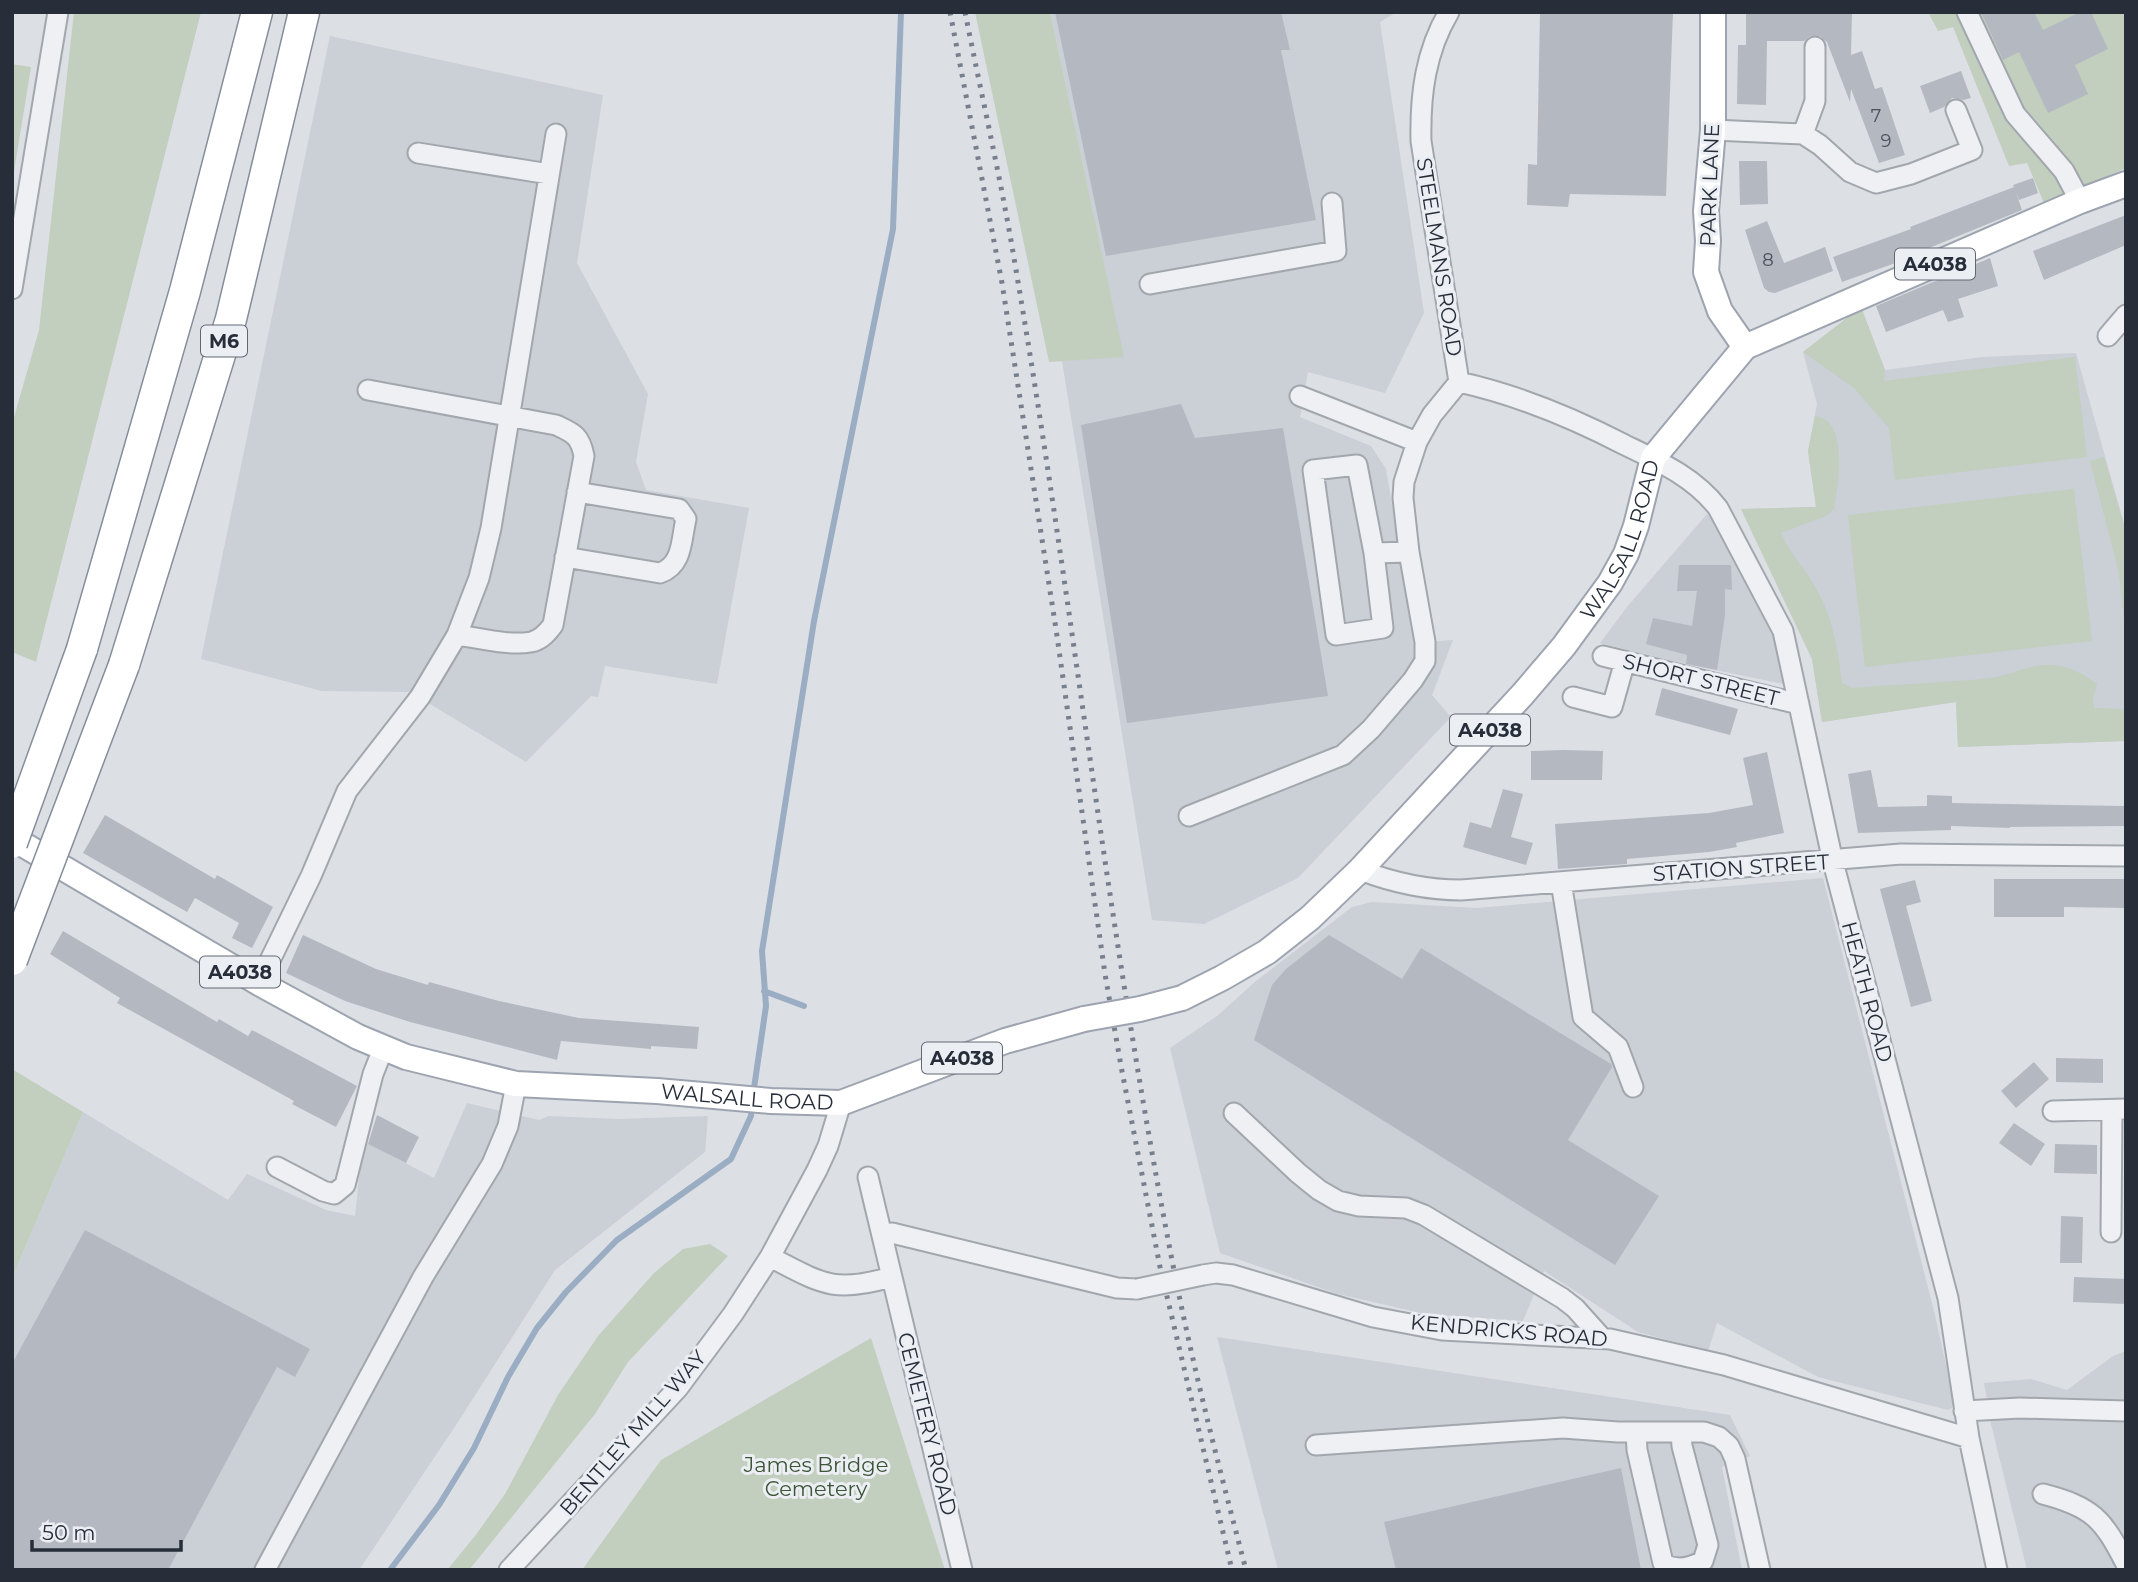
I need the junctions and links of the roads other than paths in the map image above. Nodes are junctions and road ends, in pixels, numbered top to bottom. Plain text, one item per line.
1 (58, 12) edge
2 (257, 12) edge
3 (304, 12) edge
4 (1449, 12) edge
5 (1713, 12) edge
6 (1968, 12) edge
7 (1815, 47) dead end
8 (1955, 110) dead end
9 (1713, 130) junction
10 (556, 134) dead end
11 (1803, 134) junction
12 (418, 153) dead end
13 (549, 174) junction
14 (2126, 184) edge
15 (2080, 201) junction
16 (1332, 203) dead end
17 (1150, 284) dead end
18 (12, 289) edge
19 (2126, 316) edge
20 (2108, 335) dead end
21 (1745, 347) junction
22 (1459, 382) junction
23 (368, 390) dead end
24 (1300, 396) dead end
25 (509, 415) junction
26 (1418, 442) junction
27 (1653, 458) junction
28 (577, 492) junction
29 (1409, 552) junction
30 (1374, 553) junction
31 (565, 557) junction
32 (457, 635) junction
33 (1603, 656) dead end
34 (1625, 661) junction
35 (1573, 697) dead end
36 (1798, 704) junction
37 (1189, 816) dead end
38 (12, 838) edge
39 (12, 843) edge
40 (2126, 856) edge
41 (1833, 862) junction
42 (1360, 870) junction
43 (1561, 881) junction
44 (12, 960) edge
45 (259, 983) junction
46 (383, 1049) junction
47 (516, 1084) junction
48 (1633, 1087) dead end
49 (841, 1102) junction
50 (2119, 1110) edge
51 (2053, 1111) dead end
52 (1234, 1113) dead end
53 (277, 1167) dead end
54 (868, 1177) dead end
55 (2111, 1232) dead end
56 (882, 1234) junction
57 (770, 1257) junction
58 (891, 1278) junction
59 (1602, 1338) junction
60 (1965, 1411) junction
61 (2126, 1411) edge
62 (1636, 1433) junction
63 (1681, 1433) junction
64 (1969, 1438) junction
65 (1316, 1446) dead end
66 (2043, 1494) dead end
67 (2126, 1564) edge
68 (265, 1570) edge
69 (509, 1570) edge
70 (962, 1570) edge
71 (1760, 1570) edge
72 (1997, 1570) edge

1 - 18 street
2 - 39 highway, M6, bridge
3 - 44 highway, M6, bridge
4 - 22 street, STEELMANS ROAD
5 - 9 main road, PARK LANE
6 - 15 street
7 - 11 street
8 - 11 street
9 - 11 street
9 - 21 main road, PARK LANE
10 - 13 street
12 - 13 street
13 - 25 street
14 - 15 main road, WALSALL ROAD / A4038
15 - 21 main road, WALSALL ROAD / A4038
16 - 17 street
19 - 20 street
21 - 27 main road, WALSALL ROAD / A4038
22 - 26 street
22 - 27 street, STEELMANS ROAD
23 - 25 street
24 - 26 street
25 - 28 street
25 - 32 street
26 - 29 street
27 - 36 street, HEATH ROAD
27 - 42 main road, WALSALL ROAD / A4038
28 - 31 street
28 - 31 street
29 - 30 street
29 - 37 street
30 - 30 street
31 - 32 street
32 - 45 street
33 - 34 street, SHORT STREET
34 - 35 street
34 - 36 street, SHORT STREET
36 - 41 street, HEATH ROAD
38 - 45 main road, A4038
40 - 41 street, STATION STREET
41 - 43 street, STATION STREET
41 - 60 street, HEATH ROAD
42 - 43 street, STATION STREET
42 - 49 main road, WALSALL ROAD / A4038, bridge
43 - 48 street
45 - 46 main road, A4038
46 - 47 main road, WALSALL ROAD / A4038
46 - 53 street
47 - 49 main road, WALSALL ROAD / A4038
47 - 68 street
49 - 57 street, BENTLEY MILL WAY
50 - 51 street
50 - 55 street
52 - 59 street
54 - 56 street, CEMETERY ROAD
56 - 58 street, CEMETERY ROAD
56 - 59 street, KENDRICKS ROAD, bridge
57 - 58 street
57 - 69 street, BENTLEY MILL WAY
58 - 70 street, CEMETERY ROAD
59 - 64 street, KENDRICKS ROAD
60 - 61 street
60 - 64 street, HEATH ROAD
62 - 63 street
62 - 63 street
62 - 65 street
63 - 71 street
64 - 72 street, HEATH ROAD
66 - 67 street

